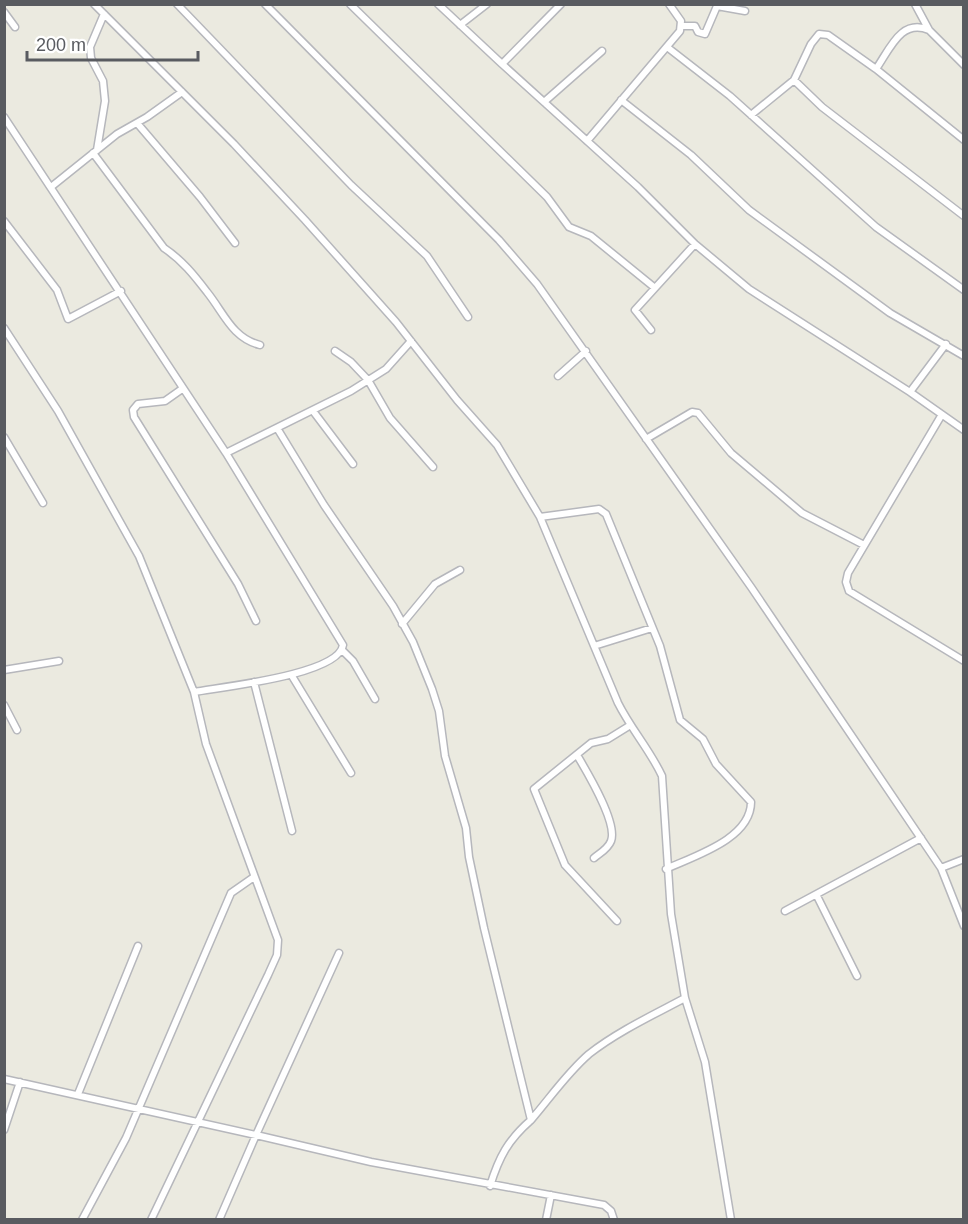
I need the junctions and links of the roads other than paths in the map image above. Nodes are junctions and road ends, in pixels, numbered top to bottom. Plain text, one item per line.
1 (94, 4) edge
2 (177, 4) edge
3 (265, 4) edge
4 (350, 4) edge
5 (438, 4) edge
6 (487, 4) edge
7 (561, 4) edge
8 (669, 4) edge
9 (915, 4) edge
10 (745, 11) dead end
11 (4, 12) edge
12 (104, 14) junction
13 (460, 25) junction
14 (682, 26) junction
15 (15, 27) dead end
16 (929, 30) junction
17 (667, 46) junction
18 (602, 51) dead end
19 (502, 64) junction
20 (963, 65) edge
21 (876, 69) junction
22 (795, 80) junction
23 (182, 92) junction
24 (621, 100) junction
25 (544, 102) junction
26 (751, 115) junction
27 (4, 117) edge
28 (136, 123) junction
29 (963, 140) edge
30 (586, 141) junction
31 (95, 151) junction
32 (51, 187) junction
33 (963, 216) edge
34 (4, 221) edge
35 (235, 243) dead end
36 (695, 244) junction
37 (655, 288) junction
38 (963, 290) edge
39 (121, 291) junction
40 (468, 317) dead end
41 (4, 328) edge
42 (651, 330) dead end
43 (411, 341) junction
44 (946, 344) junction
45 (260, 345) dead end
46 (335, 351) dead end
47 (586, 351) junction
48 (963, 356) edge
49 (558, 376) dead end
50 (368, 380) junction
51 (182, 389) junction
52 (910, 392) junction
53 (313, 411) junction
54 (941, 416) junction
55 (277, 428) junction
56 (963, 430) edge
57 (4, 437) edge
58 (646, 439) junction
59 (226, 453) junction
60 (353, 464) dead end
61 (433, 467) dead end
62 (44, 503) dead end
63 (540, 517) junction
64 (864, 545) junction
65 (460, 570) dead end
66 (256, 621) dead end
67 (402, 624) junction
68 (652, 628) junction
69 (594, 646) junction
70 (342, 650) junction
71 (58, 661) dead end
72 (963, 661) edge
73 (4, 670) edge
74 (292, 676) junction
75 (254, 682) junction
76 (194, 692) junction
77 (375, 699) dead end
78 (4, 705) edge
79 (629, 726) junction
80 (17, 730) dead end
81 (577, 755) junction
82 (351, 773) dead end
83 (292, 831) dead end
84 (921, 838) junction
85 (594, 858) dead end
86 (963, 859) edge
87 (941, 868) junction
88 (666, 869) junction
89 (254, 877) junction
90 (817, 896) junction
91 (785, 911) dead end
92 (617, 921) dead end
93 (963, 926) edge
94 (138, 946) dead end
95 (339, 953) dead end
96 (857, 976) dead end
97 (685, 998) junction
98 (4, 1079) edge
99 (20, 1082) junction
100 (78, 1094) junction
101 (139, 1107) junction
102 (531, 1120) junction
103 (199, 1121) junction
104 (4, 1130) edge
105 (256, 1135) junction
106 (490, 1186) junction
107 (550, 1195) junction
108 (82, 1220) edge
109 (152, 1220) edge
110 (219, 1220) edge
111 (546, 1220) edge
112 (614, 1220) edge
113 (731, 1220) edge

1 - 12 street
2 - 40 street
3 - 47 street
4 - 37 street
5 - 13 street
6 - 13 street
7 - 19 street
8 - 14 street
9 - 16 street
10 - 14 street
11 - 15 street
12 - 23 street
12 - 31 street
13 - 19 street
14 - 17 street
16 - 20 street
16 - 21 street
17 - 24 street
17 - 26 street
18 - 25 street
19 - 25 street
21 - 22 street
21 - 29 street
22 - 26 street
22 - 33 street
23 - 28 street
23 - 43 street
24 - 30 street
24 - 44 street
25 - 30 street
26 - 38 street
27 - 32 street
28 - 31 street
28 - 35 street
30 - 36 street
31 - 32 street
31 - 45 street
32 - 39 street
34 - 39 street
36 - 37 street
36 - 52 street
37 - 42 street
39 - 51 street
41 - 76 street
43 - 50 street
43 - 63 street
44 - 48 street
44 - 52 street
46 - 50 street
47 - 49 street
47 - 58 street
50 - 53 street
50 - 61 street
51 - 59 street
51 - 66 street
52 - 54 street
53 - 55 street
53 - 60 street
54 - 56 street
54 - 64 street
55 - 59 street
55 - 67 street
57 - 62 street
58 - 64 street
58 - 84 street
59 - 70 street
63 - 68 street
63 - 69 street
64 - 72 street
65 - 67 street
67 - 102 street
68 - 69 street
68 - 88 street
69 - 79 street
70 - 74 street
70 - 77 street
71 - 73 street
74 - 75 street
74 - 82 street
75 - 76 street
75 - 83 street
76 - 89 street
78 - 80 street
79 - 81 street
79 - 88 street
81 - 85 street
81 - 92 street
84 - 87 street
84 - 90 street
86 - 87 street
87 - 93 street
88 - 97 street
89 - 101 street
89 - 103 street
90 - 91 street
90 - 96 street
94 - 100 street
95 - 105 street
97 - 102 street
97 - 113 street
98 - 99 street
99 - 100 street
99 - 104 street
100 - 101 street
101 - 103 street
101 - 108 street
102 - 106 street
103 - 105 street
103 - 109 street
105 - 106 street
105 - 110 street
106 - 107 street
107 - 111 street
107 - 112 street

